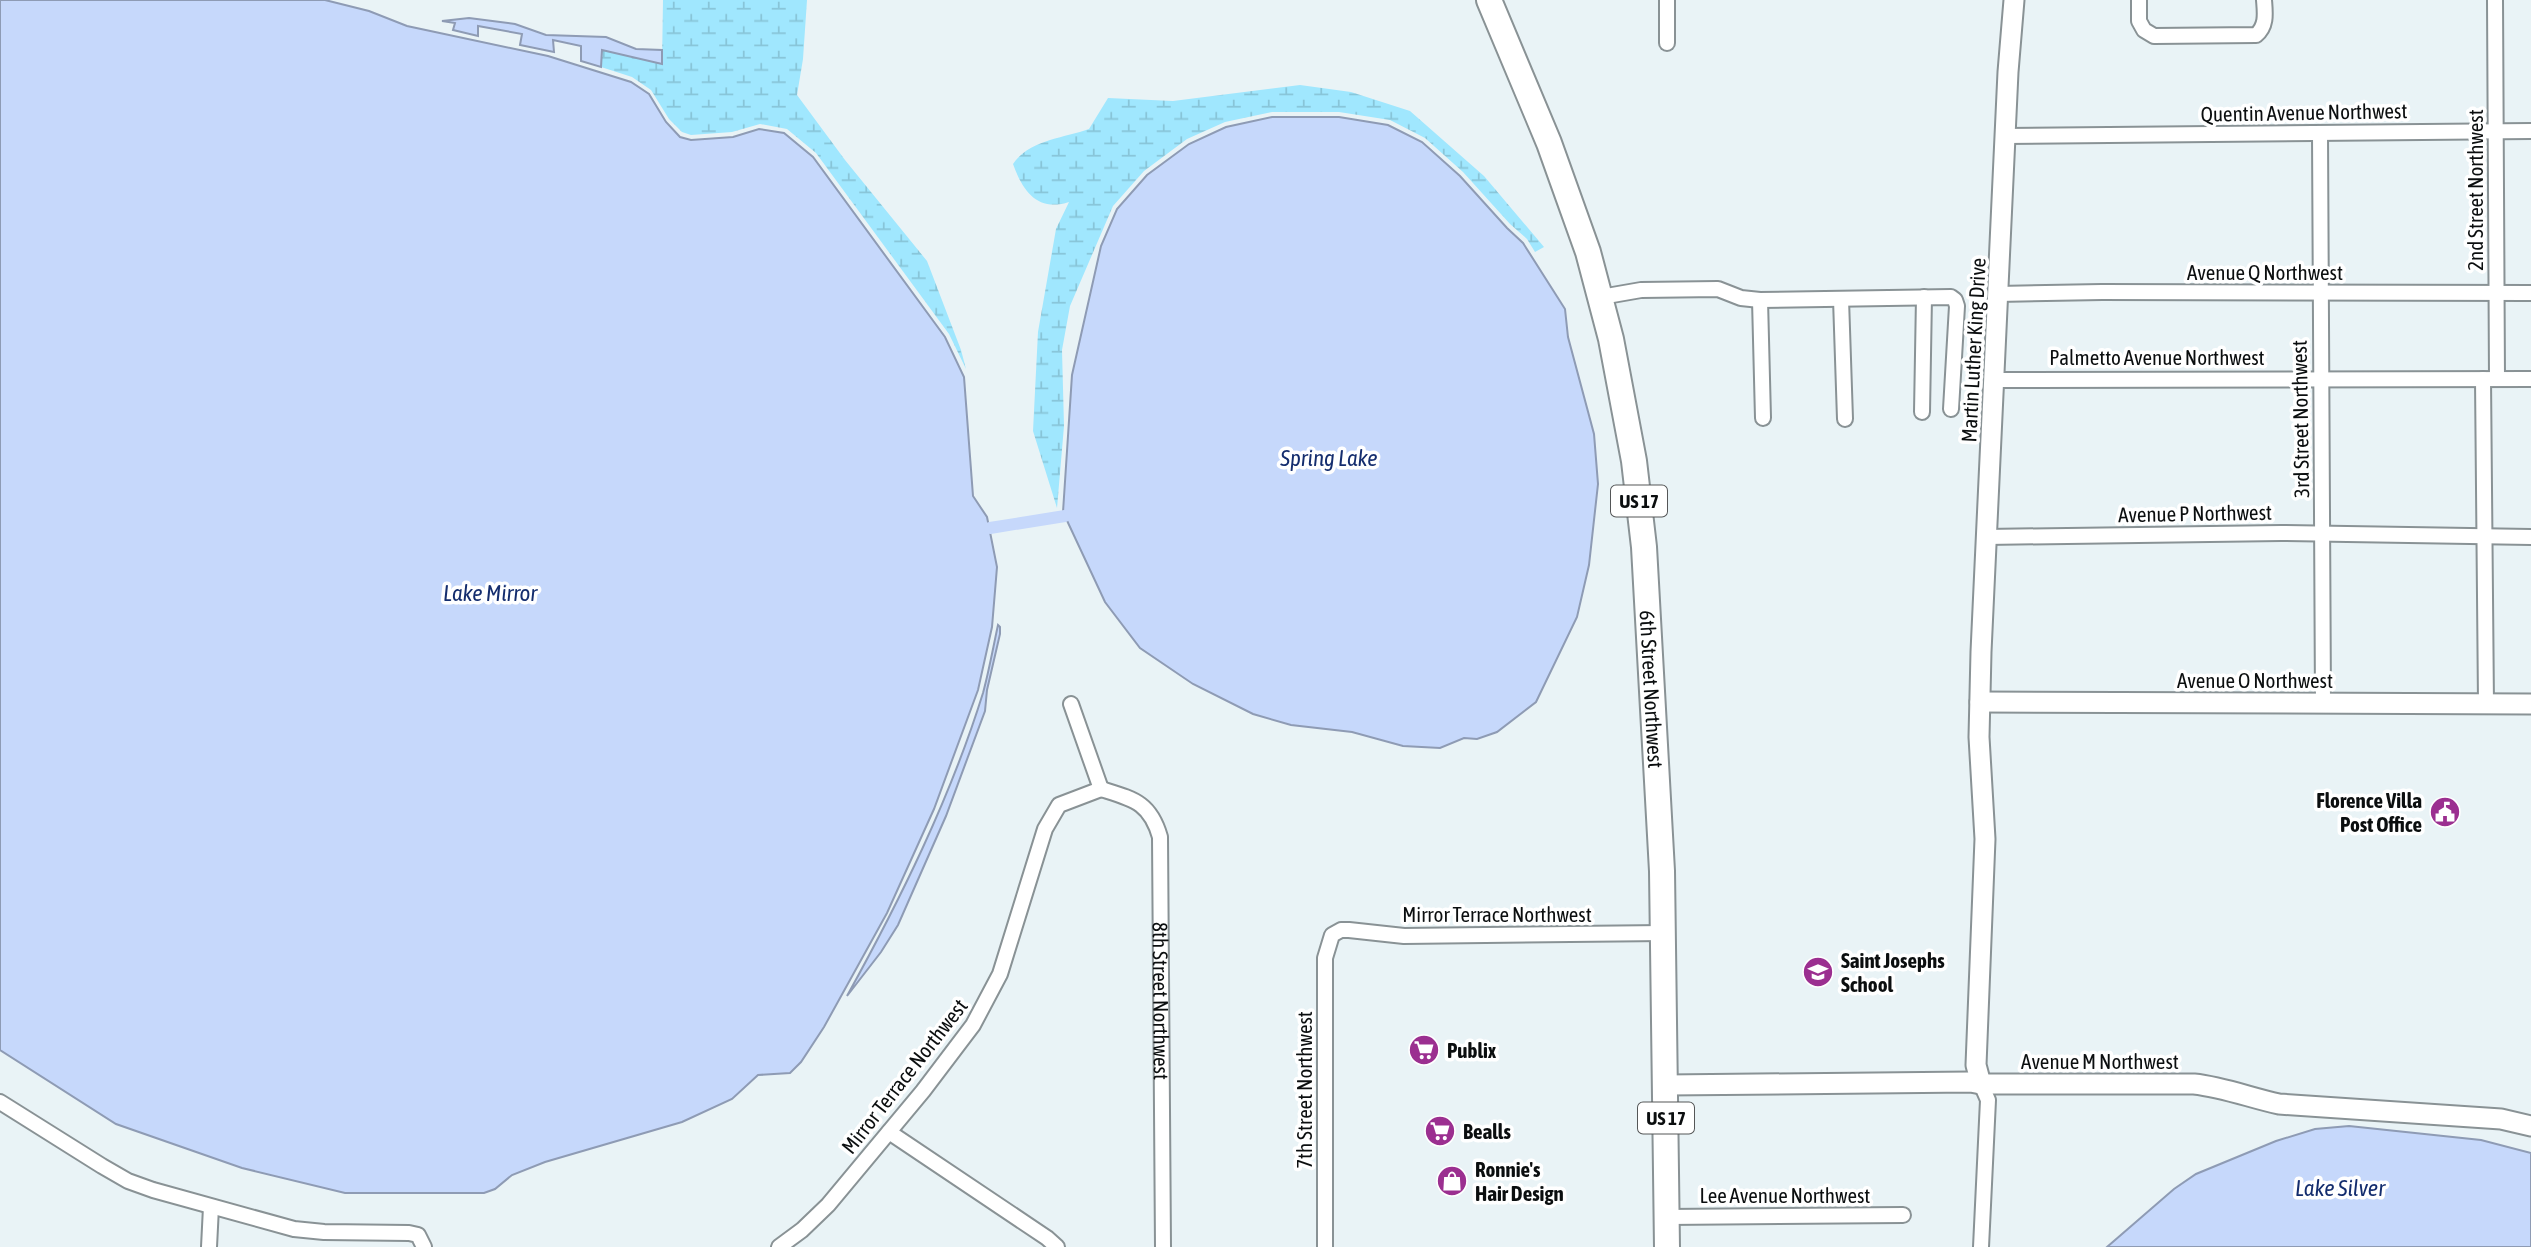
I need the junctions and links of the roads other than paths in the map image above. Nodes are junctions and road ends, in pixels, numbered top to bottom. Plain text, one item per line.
1 (1489, 0) edge
2 (1667, 0) edge
3 (2014, 0) edge
4 (2139, 0) edge
5 (2264, 0) edge
6 (2495, 0) edge
7 (1667, 43) dead end
8 (2497, 131) junction
9 (2531, 131) edge
10 (2320, 134) junction
11 (2005, 136) junction
12 (2496, 292) junction
13 (2320, 293) junction
14 (2531, 293) edge
15 (1998, 294) junction
16 (1601, 297) junction
17 (1923, 297) junction
18 (1841, 299) junction
19 (1760, 300) junction
20 (2321, 379) junction
21 (2490, 379) junction
22 (2531, 379) edge
23 (1993, 380) junction
24 (1951, 409) dead end
25 (1922, 412) dead end
26 (1763, 418) dead end
27 (1845, 419) dead end
28 (2322, 534) junction
29 (1986, 537) junction
30 (2485, 537) junction
31 (2531, 537) edge
32 (1980, 702) junction
33 (2323, 702) junction
34 (1071, 704) dead end
35 (2486, 704) junction
36 (2531, 704) edge
37 (1101, 789) junction
38 (1664, 933) junction
39 (1332, 934) joint
40 (1980, 1084) junction
41 (1666, 1085) junction
42 (0, 1102) edge
43 (2531, 1126) edge
44 (890, 1132) junction
45 (211, 1207) junction
46 (1903, 1215) dead end
47 (1667, 1217) junction
48 (423, 1243) edge
49 (209, 1247) edge
50 (779, 1247) edge
51 (1057, 1247) edge
52 (1163, 1247) edge
53 (1325, 1247) edge
54 (1667, 1247) edge
55 (1981, 1247) edge

1 - 16 highway, 6th Street Northwest / US 17
2 - 7 street
3 - 11 street, Martin Luther King Drive
4 - 5 street
6 - 8 street, 2nd Street Northwest
8 - 9 street, Quentin Avenue Northwest
8 - 10 street, Quentin Avenue Northwest
8 - 12 street, 2nd Street Northwest
10 - 11 street, Quentin Avenue Northwest
10 - 13 street, 3rd Street Northwest
11 - 15 street, Martin Luther King Drive
12 - 13 street, Avenue Q Northwest
12 - 14 street, Avenue Q Northwest
12 - 21 street, 2nd Street Northwest
13 - 15 street, Avenue Q Northwest
13 - 20 street, 3rd Street Northwest
15 - 23 street, Martin Luther King Drive
16 - 19 street
16 - 38 highway, 6th Street Northwest / US 17
17 - 18 street
17 - 24 street
17 - 25 street
18 - 19 street
18 - 27 street
19 - 26 street
20 - 21 street, Palmetto Avenue Northwest
20 - 23 street, Palmetto Avenue Northwest
20 - 28 street, 3rd Street Northwest
21 - 22 street, Palmetto Avenue Northwest
21 - 30 street, 2nd Street Northwest
23 - 29 street, Martin Luther King Drive
28 - 29 street, Avenue P Northwest
28 - 30 street, Avenue P Northwest
28 - 33 street, 3rd Street Northwest
29 - 32 street, Martin Luther King Drive
30 - 31 street, Avenue P Northwest
30 - 35 street, 2nd Street Northwest
32 - 33 street, Avenue O Northwest
32 - 40 street, Martin Luther King Drive
33 - 35 street, Avenue O Northwest
34 - 37 street
35 - 36 street, Avenue O Northwest
37 - 44 street, Mirror Terrace Northwest
37 - 52 street, 8th Street Northwest
38 - 39 street, Mirror Terrace Northwest
38 - 41 highway, 6th Street Northwest / US 17
39 - 53 street, 7th Street Northwest
40 - 41 street, Avenue M Northwest
40 - 43 street, Avenue M Northwest
40 - 55 street
41 - 47 highway, 6th Street Northwest / US 17
42 - 45 street
44 - 50 street, Mirror Terrace Northwest
44 - 51 street
45 - 48 street
45 - 49 street
46 - 47 street, Lee Avenue Northwest
47 - 54 highway, 6th Street Northwest / US 17

